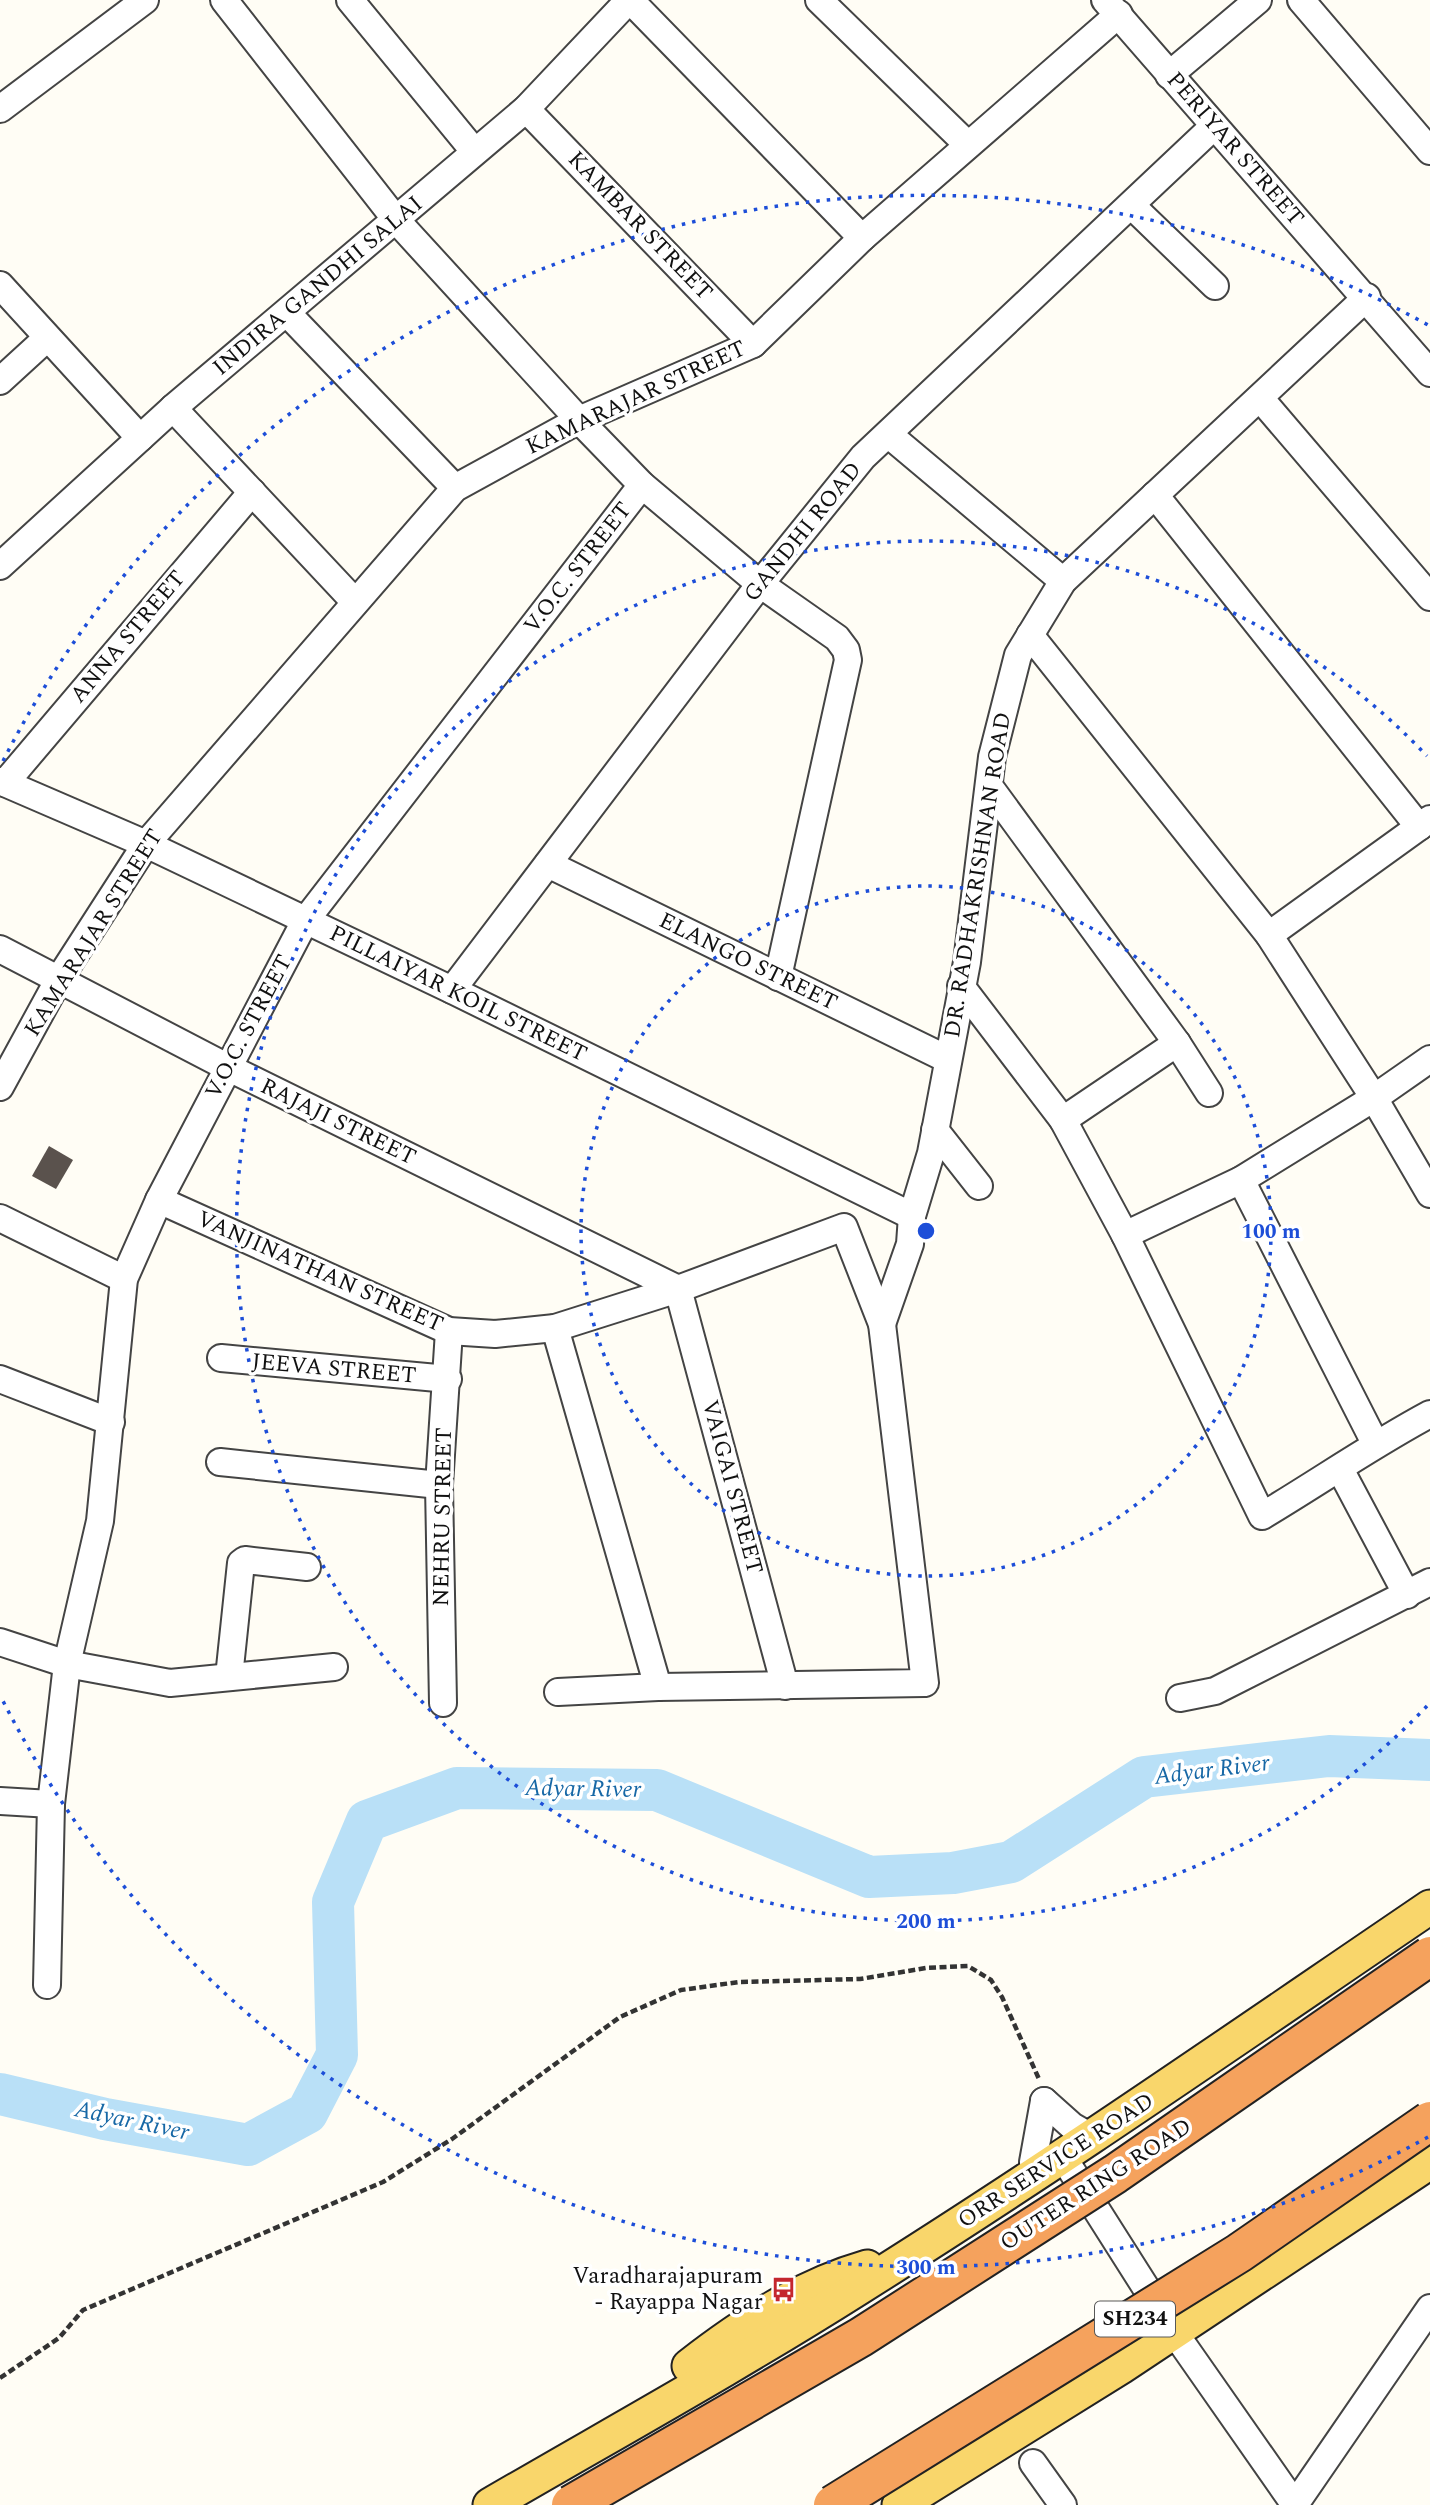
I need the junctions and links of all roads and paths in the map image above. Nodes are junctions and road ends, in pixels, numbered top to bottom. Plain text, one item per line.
1 (145, 0) edge
2 (224, 0) edge
3 (350, 0) edge
4 (630, 0) edge
5 (819, 0) edge
6 (1258, 0) edge
7 (1301, 0) edge
8 (1112, 7) edge
9 (1170, 75) junction
10 (0, 109) edge
11 (526, 109) junction
12 (1213, 127) junction
13 (968, 145) junction
14 (1430, 150) edge
15 (474, 151) junction
16 (1131, 205) junction
17 (397, 221) junction
18 (862, 238) junction
19 (0, 285) edge
20 (1215, 286) dead end
21 (1367, 297) junction
22 (288, 314) junction
23 (47, 338) junction
24 (753, 344) junction
25 (1430, 373) edge
26 (0, 381) edge
27 (1260, 398) junction
28 (173, 408) junction
29 (579, 420) junction
30 (888, 434) junction
31 (140, 438) junction
32 (642, 485) junction
33 (455, 488) junction
34 (252, 492) junction
35 (1155, 495) junction
36 (0, 566) edge
37 (1063, 581) junction
38 (760, 584) junction
39 (1430, 597) edge
40 (355, 602) junction
41 (1030, 635) junction
42 (2, 782) edge
43 (989, 786) junction
44 (1425, 823) edge
45 (146, 844) junction
46 (548, 864) junction
47 (305, 921) junction
48 (1269, 935) junction
49 (0, 949) edge
50 (778, 977) junction
51 (60, 979) junction
52 (961, 986) junction
53 (453, 990) junction
54 (1178, 1044) junction
55 (7, 1056) edge
56 (947, 1059) junction
57 (1430, 1059) edge
58 (227, 1067) junction
59 (0, 1087) edge
60 (1209, 1093) dead end
61 (1374, 1098) junction
62 (1063, 1120) junction
63 (935, 1130) junction
64 (1241, 1180) junction
65 (979, 1186) dead end
66 (1430, 1194) edge
67 (159, 1200) junction
68 (912, 1216) junction
69 (0, 1218) edge
70 (1125, 1235) junction
71 (124, 1279) junction
72 (678, 1289) junction
73 (882, 1324) junction
74 (555, 1328) junction
75 (449, 1331) junction
76 (221, 1358) dead end
77 (0, 1379) edge
78 (448, 1379) junction
79 (1430, 1414) edge
80 (111, 1422) junction
81 (1376, 1443) junction
82 (220, 1462) dead end
83 (1340, 1469) junction
84 (439, 1485) junction
85 (307, 1567) dead end
86 (1419, 1588) edge
87 (0, 1642) edge
88 (67, 1664) junction
89 (334, 1667) dead end
90 (229, 1677) junction
91 (785, 1686) junction
92 (657, 1687) junction
93 (558, 1692) dead end
94 (1180, 1698) dead end
95 (443, 1703) dead end
96 (0, 1801) edge
97 (51, 1804) junction
98 (1430, 1907) edge
99 (1430, 1956) edge
100 (47, 1985) dead end
101 (1044, 2101) junction
102 (1430, 2121) edge
103 (1093, 2138) junction
104 (1063, 2157) junction
105 (1430, 2162) edge
106 (1034, 2176) junction
107 (1430, 2308) edge
108 (1174, 2332) junction
109 (0, 2378) edge
110 (1020, 2430) junction
111 (1033, 2463) dead end
112 (1295, 2504) edge
113 (490, 2505) edge
114 (571, 2505) edge
115 (833, 2505) edge
116 (899, 2505) edge
117 (936, 2505) edge
118 (1063, 2505) edge

1 - 10 street
2 - 17 street
3 - 15 street
4 - 11 street, INDIRA GANDHI SALAI
4 - 18 street
5 - 13 street
6 - 9 street
7 - 14 street
8 - 9 street, PERIYAR STREET
8 - 13 street, KAMARAJAR STREET
9 - 12 street, PERIYAR STREET
11 - 15 street, INDIRA GANDHI SALAI
11 - 24 street, KAMBAR STREET
12 - 16 street, GANDHI ROAD
12 - 21 street, PERIYAR STREET
13 - 18 street, KAMARAJAR STREET
15 - 17 street, INDIRA GANDHI SALAI
16 - 20 street
16 - 30 street, GANDHI ROAD
17 - 22 street, INDIRA GANDHI SALAI
17 - 29 street
18 - 24 street, KAMARAJAR STREET
19 - 23 street
21 - 25 street, PERIYAR STREET
21 - 27 street, DR. RADHAKRISHNAN ROAD
22 - 28 street, INDIRA GANDHI SALAI
22 - 33 street
23 - 26 street
23 - 31 street
24 - 29 street, KAMARAJAR STREET
27 - 35 street, DR. RADHAKRISHNAN ROAD
27 - 39 street
28 - 31 street, INDIRA GANDHI SALAI
28 - 34 street
29 - 32 street
29 - 33 street, KAMARAJAR STREET
30 - 37 street
30 - 38 street, GANDHI ROAD
31 - 36 street, INDIRA GANDHI SALAI
32 - 38 street
32 - 47 street, V.O.C. STREET
33 - 40 street, KAMARAJAR STREET
34 - 40 street
34 - 42 street, ANNA STREET
35 - 37 street, DR. RADHAKRISHNAN ROAD
35 - 44 street
37 - 41 street, DR. RADHAKRISHNAN ROAD
38 - 46 street, GANDHI ROAD
38 - 50 street
40 - 45 street, KAMARAJAR STREET
41 - 43 street, DR. RADHAKRISHNAN ROAD
41 - 48 street
42 - 45 street, PILLAIYAR KOIL STREET
43 - 52 street, DR. RADHAKRISHNAN ROAD
43 - 54 street
44 - 48 street
45 - 47 street, PILLAIYAR KOIL STREET
45 - 51 street, KAMARAJAR STREET
46 - 50 street, ELANGO STREET
46 - 53 street, GANDHI ROAD
47 - 53 street, PILLAIYAR KOIL STREET
47 - 58 street, V.O.C. STREET
48 - 61 street
49 - 51 street, RAJAJI STREET
50 - 56 street, ELANGO STREET
51 - 55 street, KAMARAJAR STREET
51 - 58 street, RAJAJI STREET
52 - 56 street, DR. RADHAKRISHNAN ROAD
52 - 62 street
53 - 68 street, PILLAIYAR KOIL STREET
54 - 60 street
54 - 62 street
55 - 59 street, KAMARAJAR STREET
56 - 63 street, DR. RADHAKRISHNAN ROAD
57 - 61 street
58 - 67 street, V.O.C. STREET
58 - 72 street, RAJAJI STREET
61 - 64 street
61 - 66 street
62 - 70 street
63 - 65 street
63 - 68 street, DR. RADHAKRISHNAN ROAD
64 - 70 street
64 - 81 street
67 - 71 street, V.O.C. STREET
67 - 75 street, VANJINATHAN STREET
68 - 73 street, DR. RADHAKRISHNAN ROAD
69 - 71 street
70 - 83 street
71 - 80 street, V.O.C. STREET
72 - 73 street, VANJINATHAN STREET
72 - 74 street, VANJINATHAN STREET
72 - 91 street, VAIGAI STREET
73 - 91 street
74 - 75 street, VANJINATHAN STREET
74 - 92 street
75 - 78 street, NEHRU STREET
76 - 78 street, JEEVA STREET
77 - 80 street
78 - 84 street, NEHRU STREET
79 - 81 street
80 - 88 street, V.O.C. STREET
81 - 83 street
82 - 84 street
83 - 86 street
84 - 95 street, NEHRU STREET
85 - 90 street
86 - 94 street
87 - 88 street
88 - 90 street
88 - 97 street, V.O.C. STREET
89 - 90 street
91 - 92 street
92 - 93 street
96 - 97 street
97 - 100 street, V.O.C. STREET
98 - 103 main road, ORR SERVICE ROAD
99 - 114 highway, OUTER RING ROAD, bridge
101 - 103 street
101 - 106 street
101 - 109 path
102 - 115 highway, SH234, bridge
103 - 104 main road, ORR SERVICE ROAD
104 - 106 main road, ORR SERVICE ROAD
104 - 108 street
105 - 108 main road
106 - 113 main road, ORR SERVICE ROAD
107 - 112 street
108 - 110 main road
108 - 112 street
110 - 116 main road
110 - 117 main road
111 - 118 street

